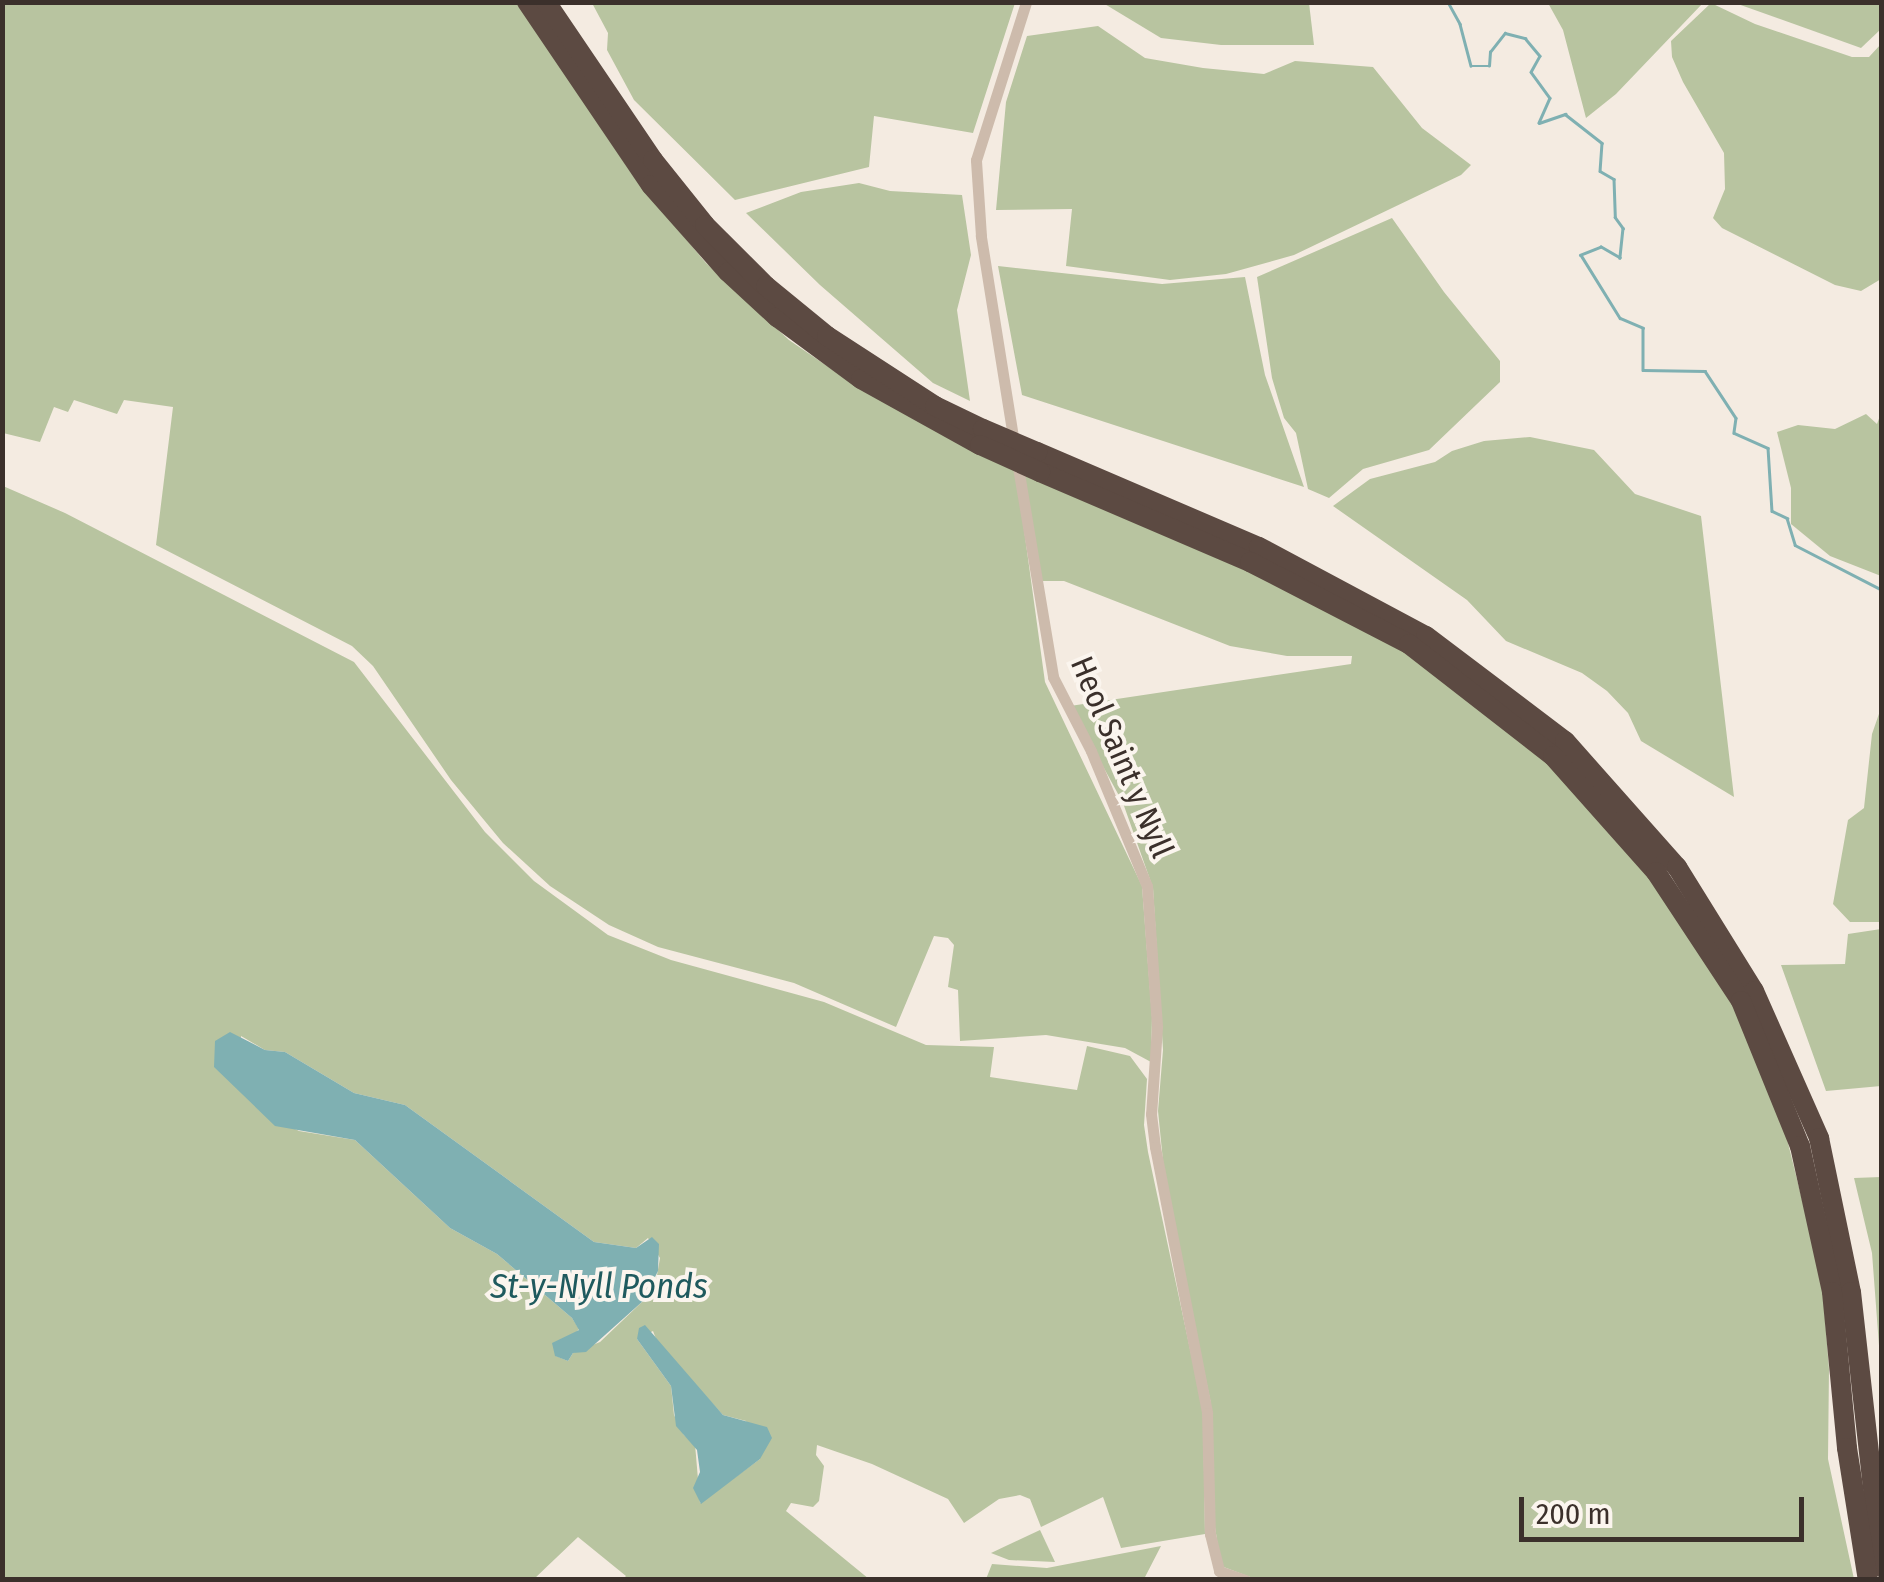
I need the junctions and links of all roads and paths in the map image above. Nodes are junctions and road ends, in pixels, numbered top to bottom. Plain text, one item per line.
1 (527, 2) edge
2 (546, 2) edge
3 (557, 2) edge
4 (1026, 2) edge
5 (606, 95) junction
6 (981, 437) junction
7 (1038, 462) junction
8 (1882, 1567) edge
9 (1245, 1580) edge
10 (1868, 1580) edge

1 - 6 highway
2 - 5 highway
3 - 5 highway
4 - 9 street, Heol Saint y Nyll
5 - 6 highway
6 - 7 highway, bridge
7 - 8 highway
7 - 10 highway

